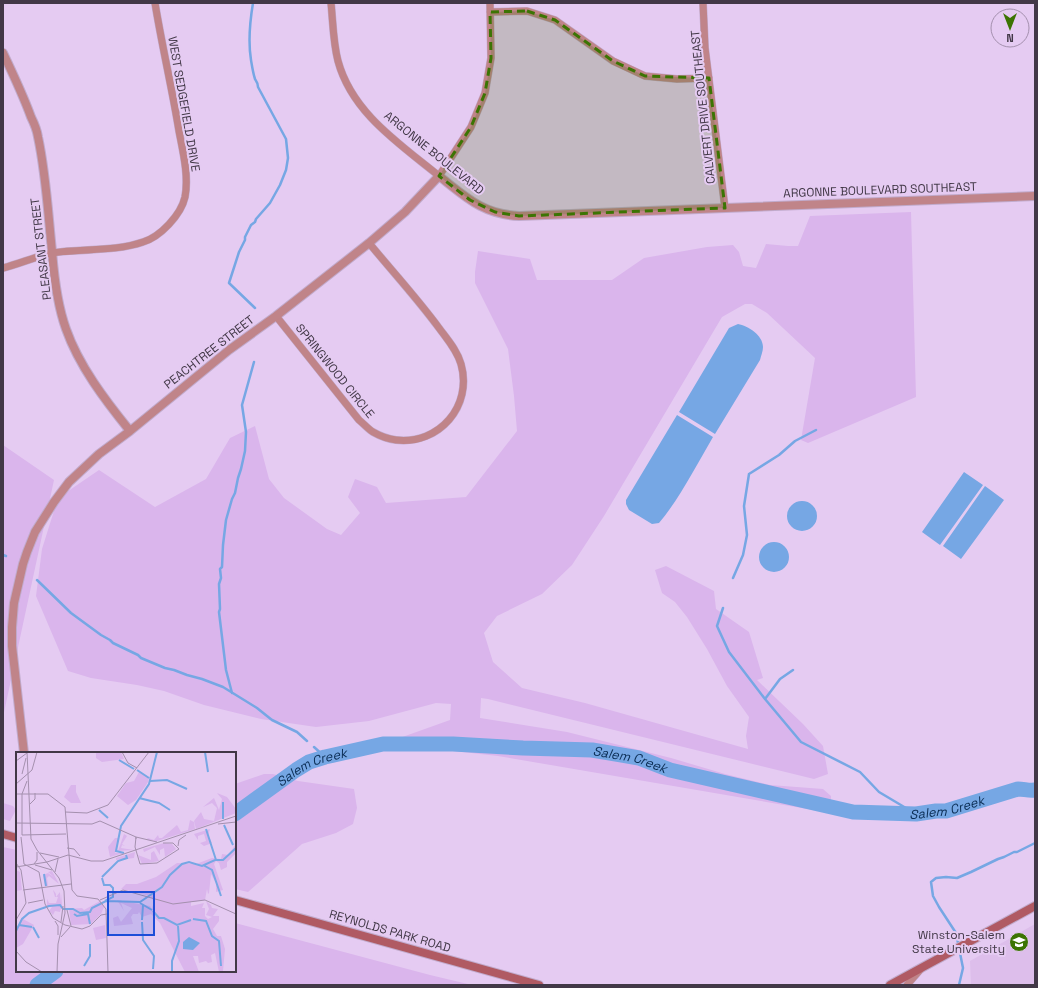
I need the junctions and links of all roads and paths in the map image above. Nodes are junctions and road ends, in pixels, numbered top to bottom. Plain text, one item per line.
1 (155, 3) edge
2 (331, 3) edge
3 (490, 3) edge
4 (703, 3) edge
5 (490, 12) junction
6 (3, 53) edge
7 (709, 78) junction
8 (439, 176) junction
9 (1035, 196) edge
10 (725, 208) junction
11 (369, 243) junction
12 (52, 253) junction
13 (3, 268) edge
14 (276, 316) junction
15 (130, 431) junction
16 (24, 752) edge
17 (3, 834) edge
18 (16, 838) edge
19 (236, 900) edge
20 (1035, 906) edge
21 (922, 968) junction
22 (539, 985) edge
23 (890, 985) edge
24 (907, 985) edge

1 - 12 street, WEST SEDGEFIELD DRIVE
2 - 8 street, ARGONNE BOULEVARD
3 - 5 street, PEACHTREE STREET
4 - 7 street, CALVERT DRIVE SOUTHEAST
5 - 7 street
5 - 8 street, PEACHTREE STREET
6 - 12 street, PLEASANT STREET
7 - 10 street, CALVERT DRIVE SOUTHEAST
8 - 10 street, ARGONNE BOULEVARD
8 - 11 street, PEACHTREE STREET
9 - 10 street, ARGONNE BOULEVARD SOUTHEAST
11 - 14 street, PEACHTREE STREET
11 - 14 street, SPRINGWOOD CIRCLE
12 - 13 street, WEST SEDGEFIELD DRIVE
12 - 15 street, PLEASANT STREET
14 - 15 street, PEACHTREE STREET
15 - 16 street, PEACHTREE STREET
17 - 18 main road
19 - 22 main road, REYNOLDS PARK ROAD
20 - 21 main road
21 - 23 main road
21 - 24 street

